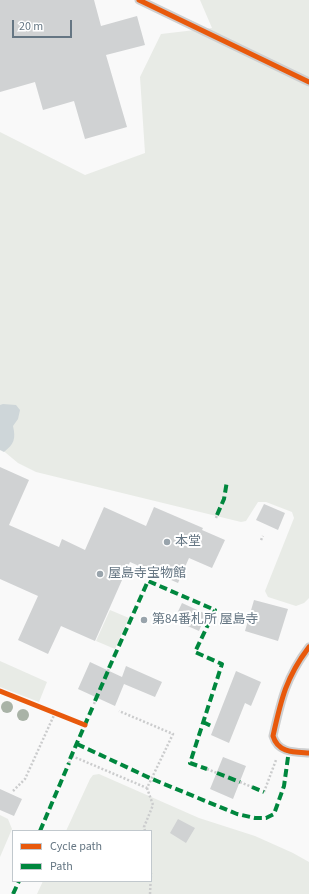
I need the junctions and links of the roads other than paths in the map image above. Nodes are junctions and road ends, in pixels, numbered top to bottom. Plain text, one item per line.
1 (139, 0) edge
2 (309, 82) edge
3 (309, 647) edge
4 (309, 753) edge

1 - 2 lane
3 - 4 lane

